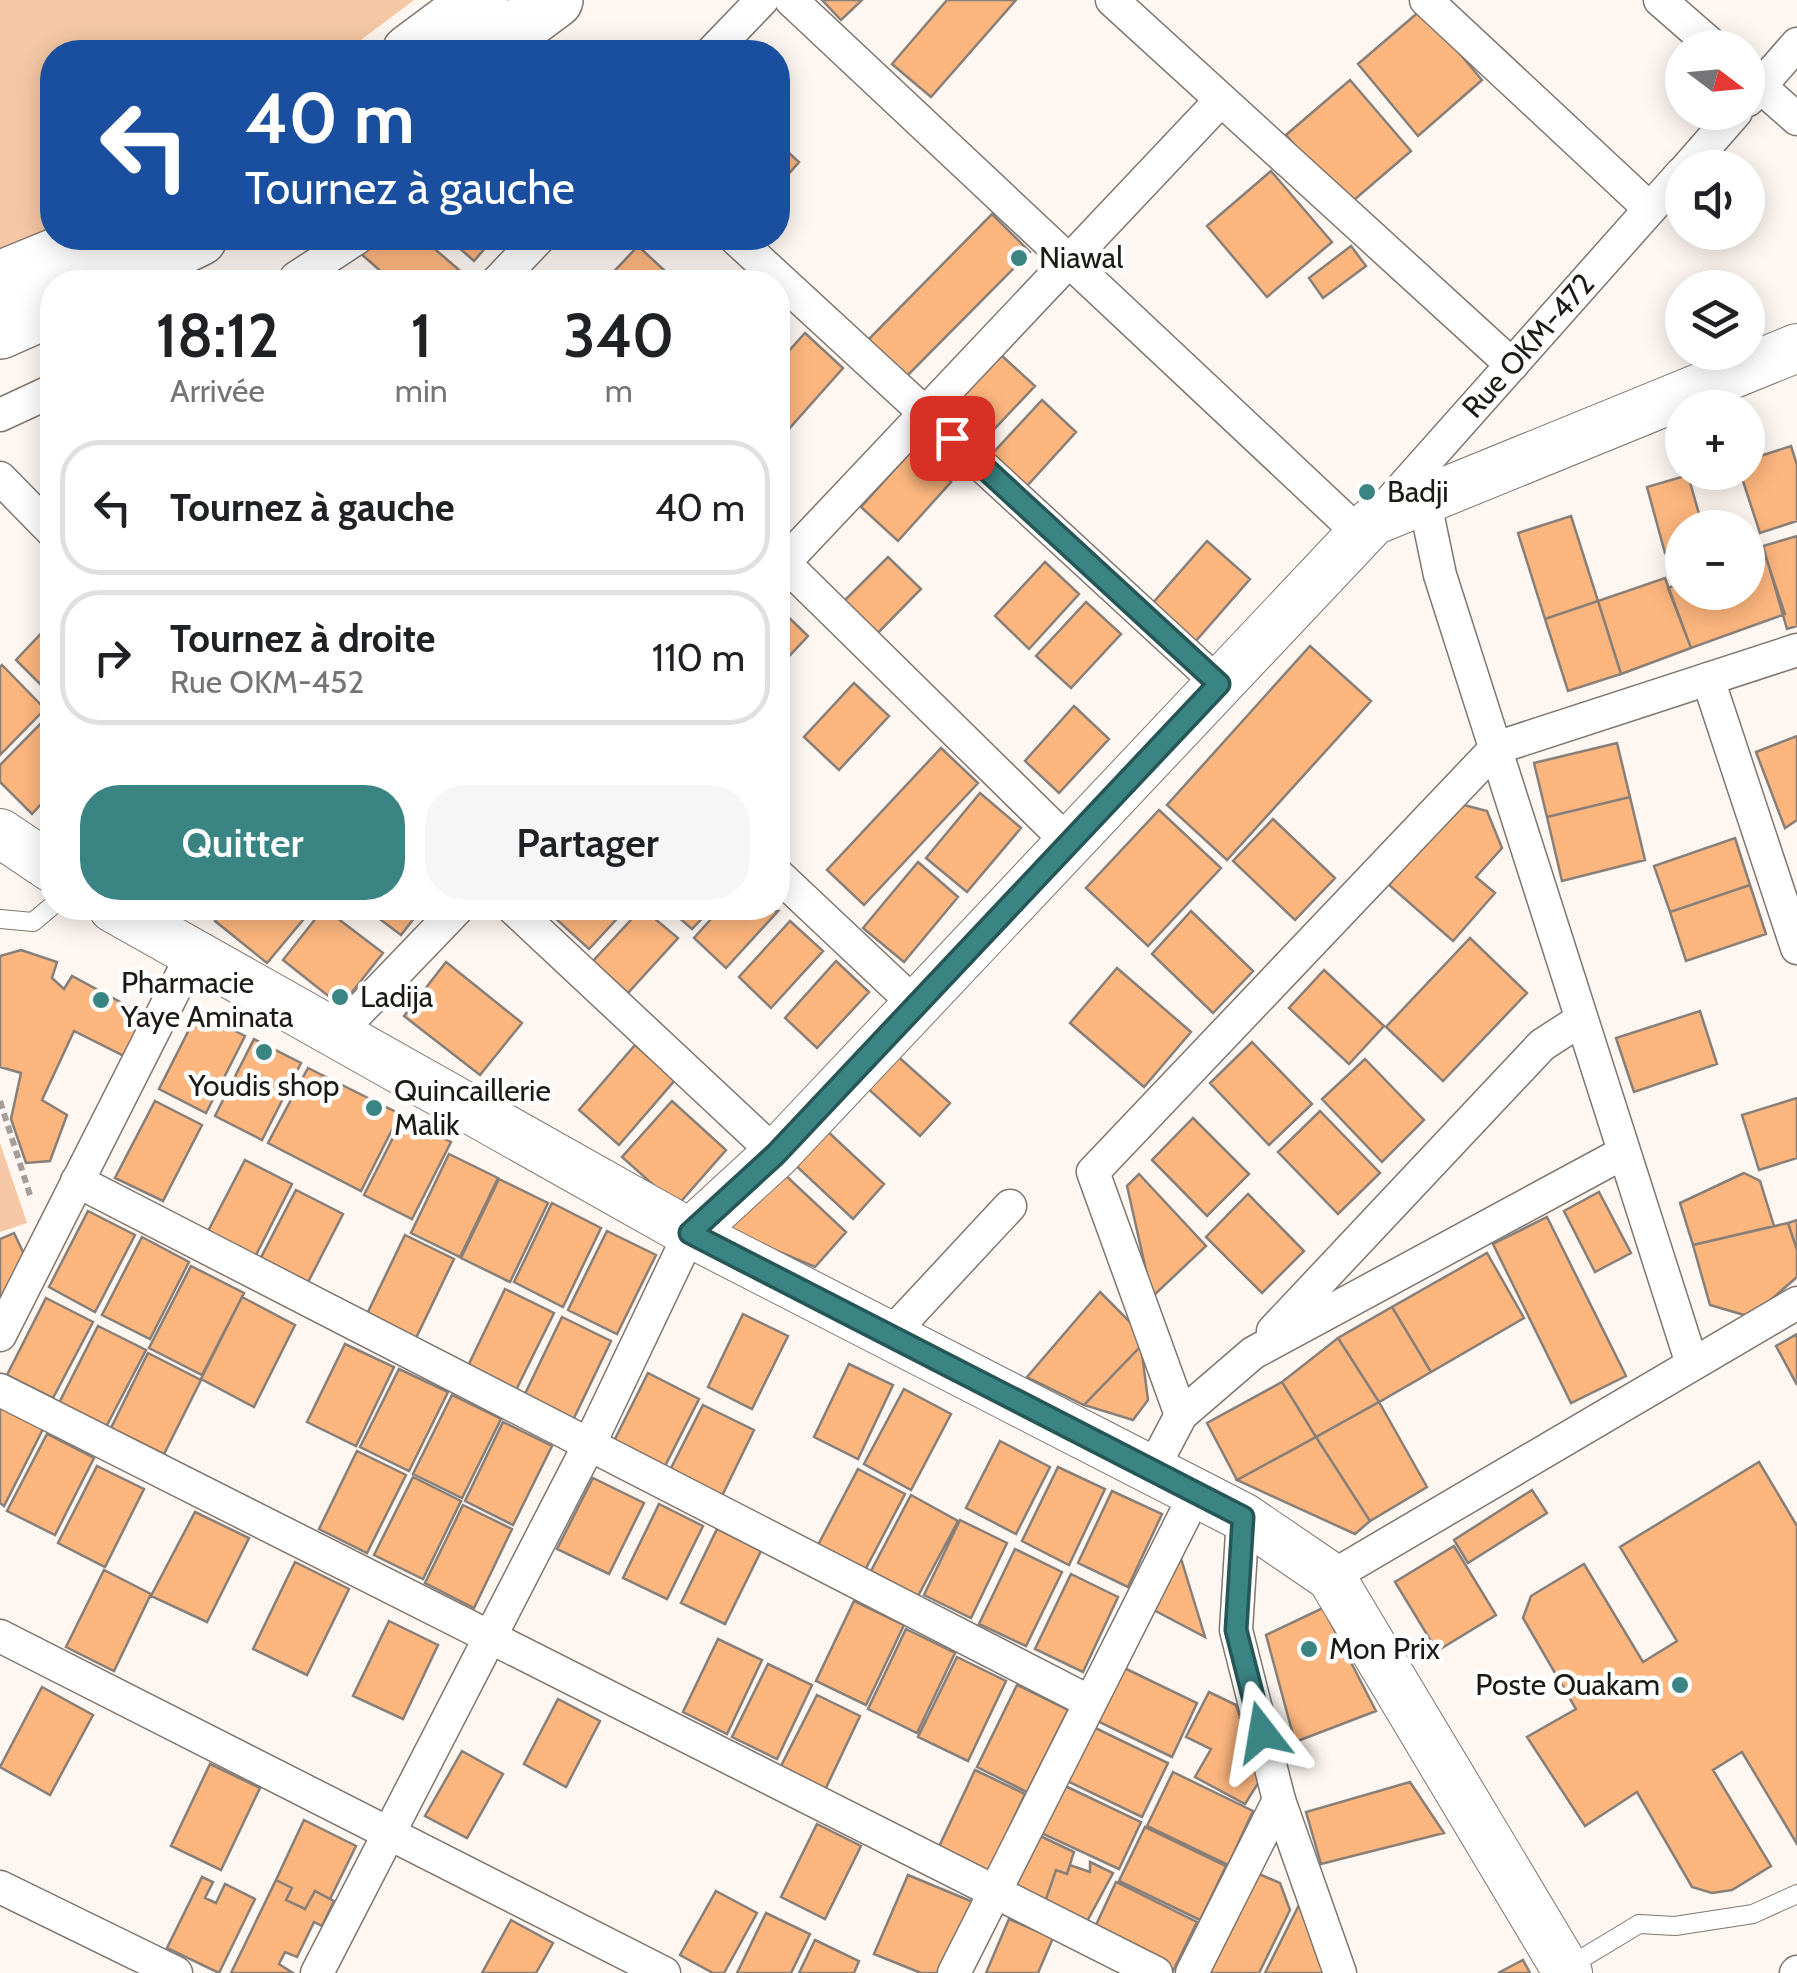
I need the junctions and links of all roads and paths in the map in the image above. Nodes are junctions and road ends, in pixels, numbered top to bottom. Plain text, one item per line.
1 (480, 0) edge
2 (554, 0) edge
3 (762, 0) edge
4 (792, 0) edge
5 (1112, 0) edge
6 (1426, 0) edge
7 (1660, 0) edge
8 (1694, 30) edge
9 (426, 40) edge
10 (501, 40) edge
11 (724, 40) edge
12 (1797, 44) edge
13 (1765, 75) edge
14 (1765, 96) edge
15 (1221, 100) junction
16 (1797, 119) edge
17 (1720, 130) edge
18 (1703, 150) edge
19 (1665, 192) edge
20 (1650, 209) junction
21 (71, 250) edge
22 (175, 250) edge
23 (339, 250) edge
24 (528, 250) edge
25 (748, 250) edge
26 (1069, 260) junction
27 (132, 270) edge
28 (311, 270) edge
29 (508, 270) edge
30 (770, 270) edge
31 (0, 279) edge
32 (790, 289) edge
33 (40, 313) edge
34 (0, 331) edge
35 (1797, 348) edge
36 (1512, 365) junction
37 (40, 397) edge
38 (925, 413) junction
39 (0, 415) edge
40 (0, 478) edge
41 (1425, 503) junction
42 (40, 519) edge
43 (1367, 527) junction
44 (790, 552) edge
45 (790, 574) edge
46 (1797, 650) edge
47 (1708, 679) junction
48 (1219, 684) junction
49 (1496, 748) junction
50 (1070, 843) junction
51 (30, 856) edge
52 (790, 885) edge
53 (0, 919) edge
54 (136, 920) edge
55 (446, 920) edge
56 (526, 920) edge
57 (1797, 948) edge
58 (194, 951) junction
59 (916, 1005) junction
60 (1579, 1021) junction
61 (336, 1035) junction
62 (0, 1101) edge
63 (1623, 1153) junction
64 (776, 1154) junction
65 (77, 1181) junction
66 (1010, 1206) dead end
67 (57, 1221) junction
68 (690, 1233) junction
69 (1797, 1303) edge
70 (0, 1335) edge
71 (889, 1336) junction
72 (1253, 1352) junction
73 (1692, 1364) junction
74 (0, 1390) edge
75 (1181, 1415) junction
76 (589, 1445) junction
77 (1152, 1470) junction
78 (1196, 1493) junction
79 (1243, 1517) junction
80 (1331, 1577) junction
81 (0, 1636) edge
82 (491, 1638) junction
83 (1090, 1702) junction
84 (1279, 1800) junction
85 (390, 1834) junction
86 (0, 1887) edge
87 (995, 1892) junction
88 (1797, 1894) edge
89 (1567, 1971) edge
90 (176, 1973) edge
91 (317, 1973) edge
92 (664, 1973) edge
93 (954, 1973) edge
94 (1156, 1973) edge
95 (1192, 1973) edge
96 (1340, 1973) edge

1 - 9 highway
2 - 10 highway
3 - 11 street
4 - 26 street
5 - 15 street
6 - 20 street
7 - 8 street
12 - 13 street
14 - 16 street
15 - 26 street
15 - 36 street
17 - 18 street, Rue OKM-472
19 - 20 street, Rue OKM-472
20 - 36 street, Rue OKM-472
21 - 31 highway
22 - 27 highway
23 - 28 street
24 - 29 street
25 - 30 street
26 - 38 street
26 - 43 street
32 - 38 street
33 - 34 highway
35 - 41 street
36 - 43 street, Rue OKM-472
37 - 39 street
38 - 44 street
38 - 48 street
40 - 42 street
41 - 43 street
41 - 49 street
43 - 48 street
45 - 50 street
46 - 47 street
47 - 49 street
47 - 57 street
48 - 50 street
49 - 60 street
49 - 75 street
50 - 59 street
51 - 53 lane
52 - 59 street
54 - 58 street
55 - 61 street
56 - 64 street
58 - 61 street
58 - 65 street
59 - 64 street
60 - 63 street
60 - 72 street
61 - 68 street
62 - 67 path
63 - 72 street
63 - 73 street
64 - 68 street
65 - 67 street
65 - 76 street
66 - 71 street
67 - 70 street
68 - 71 street
68 - 76 street
69 - 73 street
71 - 77 street
72 - 75 street
73 - 80 street
74 - 82 street
75 - 77 street
76 - 82 street
76 - 83 street
77 - 78 street
78 - 79 street
78 - 83 street
79 - 80 street
79 - 84 street
80 - 89 street
81 - 85 street
82 - 85 street
82 - 87 street
83 - 87 street
84 - 95 street
84 - 96 street
85 - 91 street
85 - 92 street
86 - 90 street
87 - 93 street
87 - 94 street
88 - 89 lane

